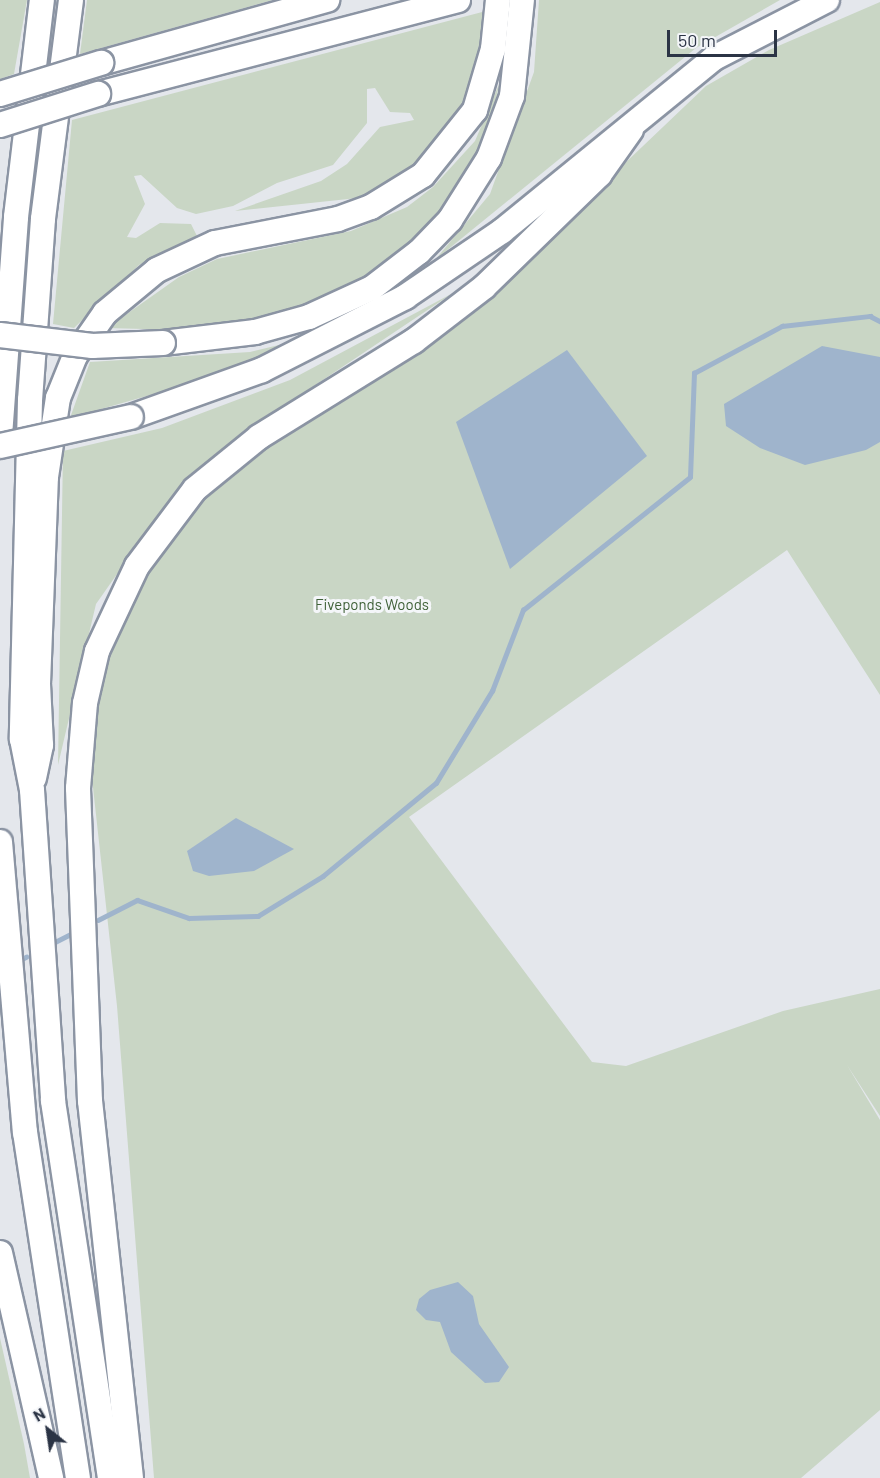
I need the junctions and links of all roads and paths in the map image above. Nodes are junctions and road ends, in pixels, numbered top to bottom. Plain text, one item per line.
1 (42, 0) edge
2 (71, 0) edge
3 (327, 0) edge
4 (498, 0) edge
5 (522, 0) edge
6 (827, 0) edge
7 (450, 2) edge
8 (0, 94) edge
9 (0, 125) edge
10 (632, 129) junction
11 (0, 335) edge
12 (0, 436) edge
13 (0, 446) edge
14 (32, 790) junction
15 (0, 842) edge
16 (0, 1253) edge
17 (51, 1478) edge
18 (78, 1478) edge
19 (110, 1478) edge
20 (130, 1478) edge

1 - 12 highway
2 - 14 highway
3 - 8 highway, bridge
4 - 14 highway
5 - 11 highway, bridge
6 - 10 highway
7 - 9 highway, bridge
10 - 13 highway, bridge
10 - 20 highway
14 - 19 highway
15 - 18 highway
16 - 17 highway

